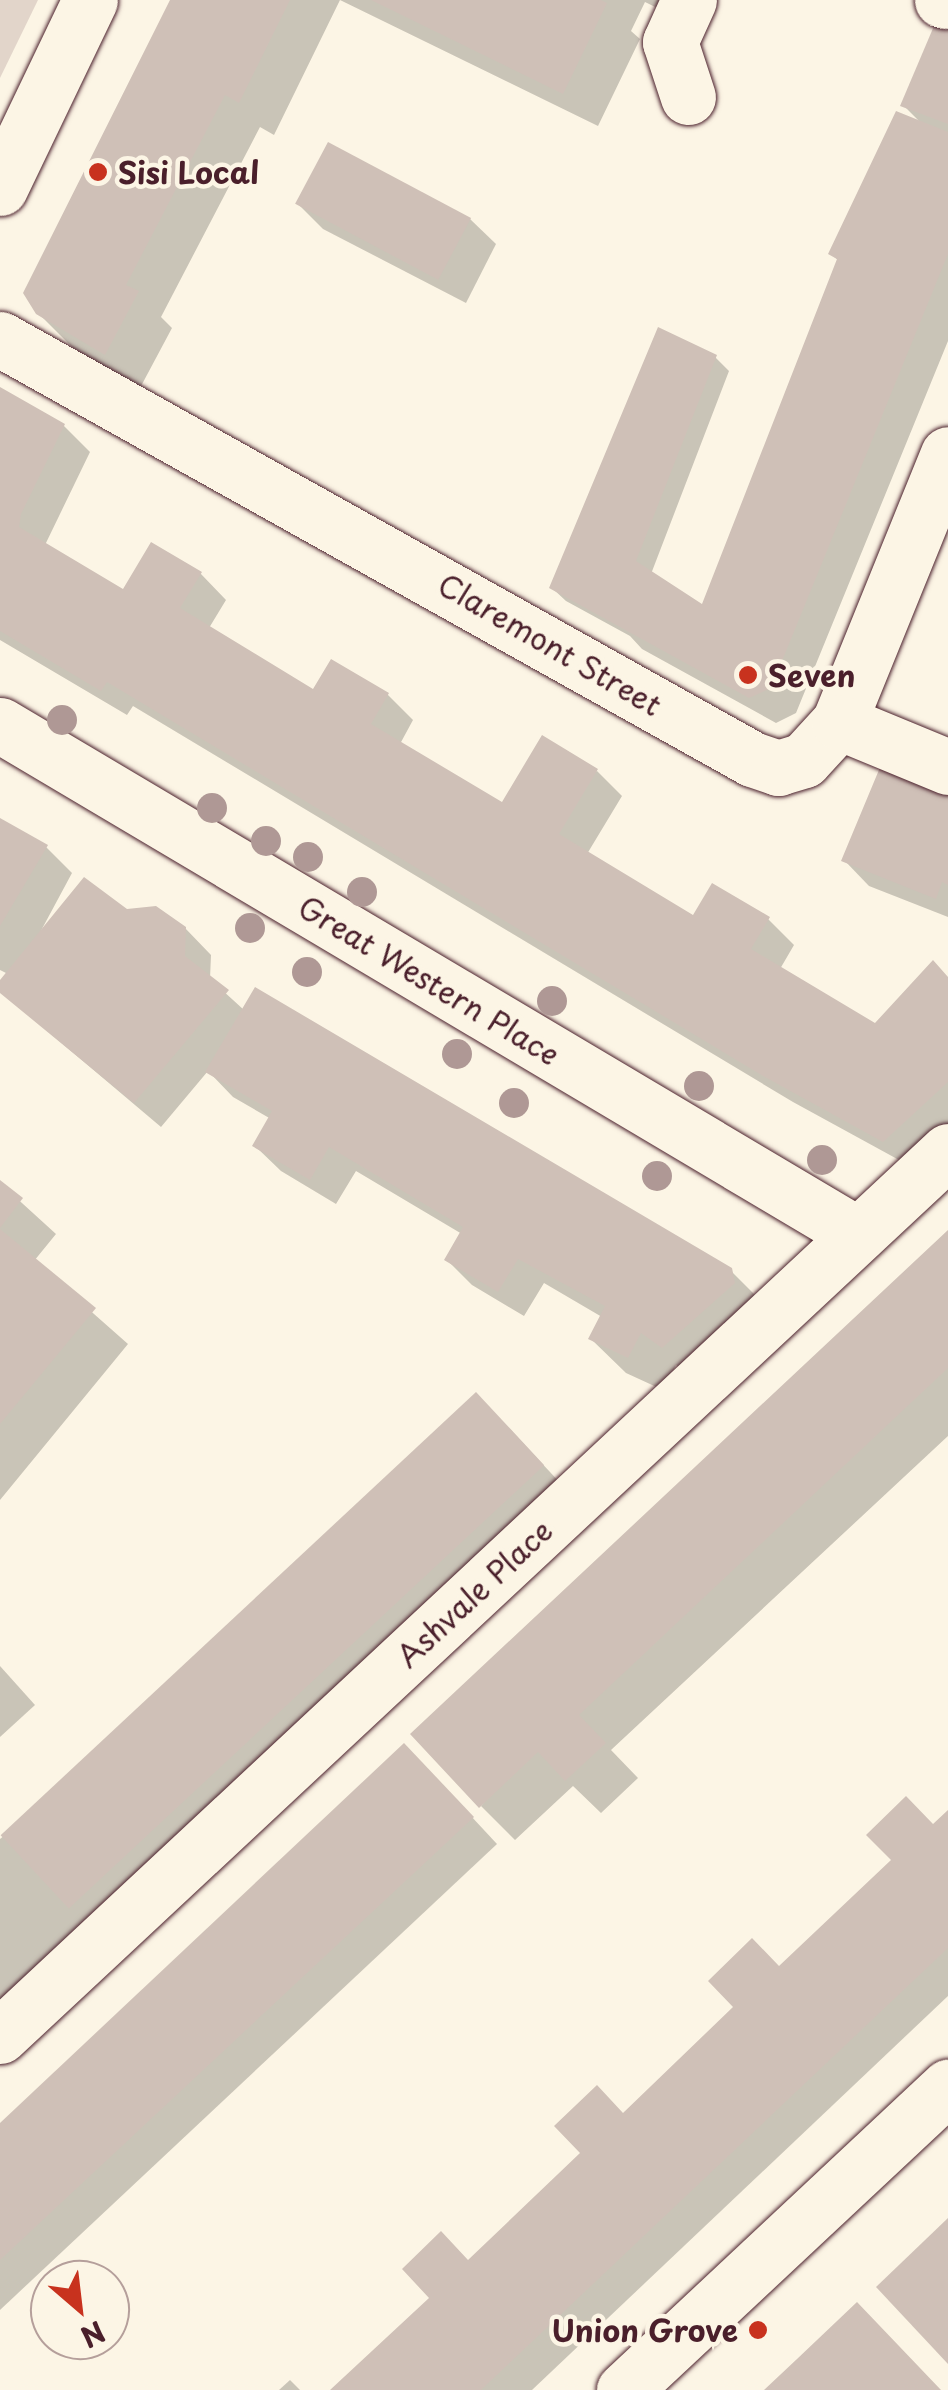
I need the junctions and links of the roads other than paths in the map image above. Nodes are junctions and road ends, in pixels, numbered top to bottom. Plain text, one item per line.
1 (90, 0) edge
2 (689, 0) edge
3 (688, 97) dead end
4 (0, 188) edge
5 (0, 339) edge
6 (948, 454) edge
7 (840, 722) junction
8 (0, 725) edge
9 (948, 767) edge
10 (948, 1151) edge
11 (858, 1234) junction
12 (0, 2036) edge
13 (948, 2087) edge
14 (624, 2390) edge

1 - 4 street
2 - 3 street
5 - 7 street, Claremont Street
6 - 7 street, Claremont Street
7 - 9 street
8 - 11 street, Great Western Place
10 - 11 street, Ashvale Place
11 - 12 street, Ashvale Place
13 - 14 street

